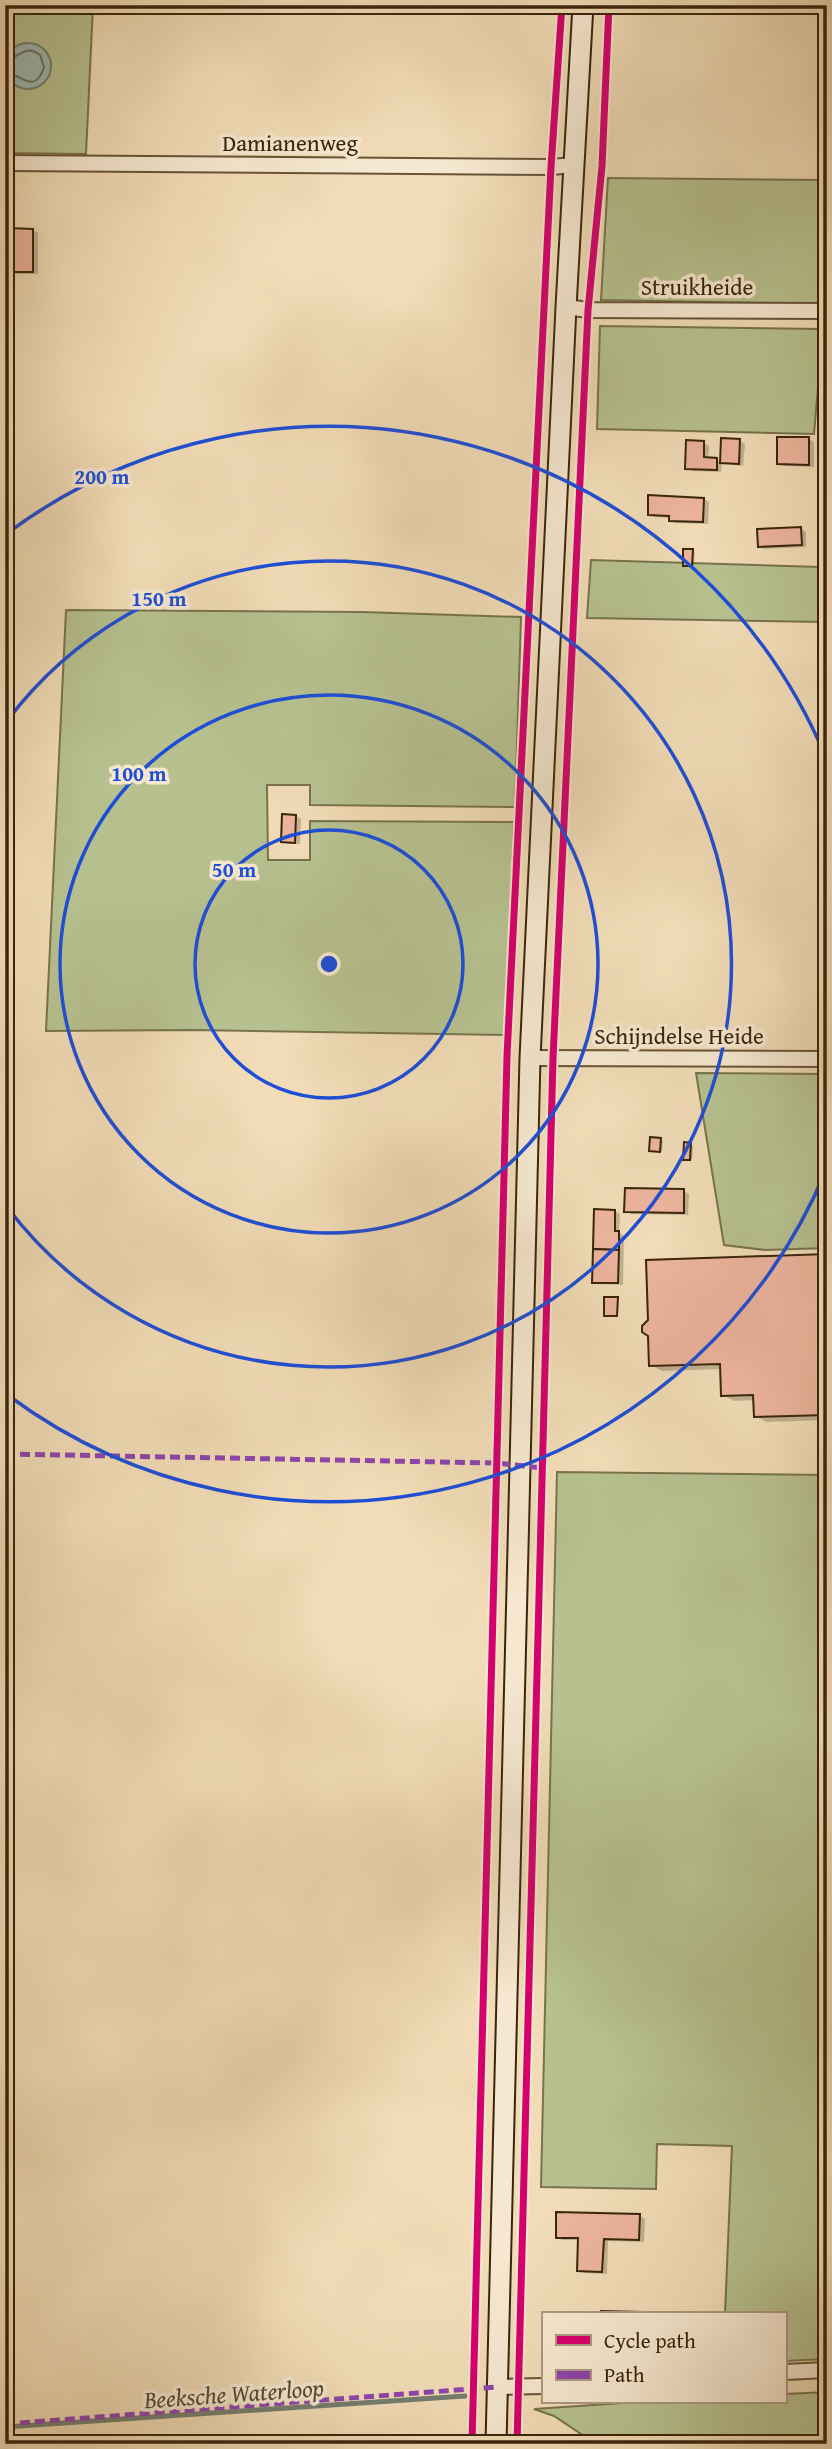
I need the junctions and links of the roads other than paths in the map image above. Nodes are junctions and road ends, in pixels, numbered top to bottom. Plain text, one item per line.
1 (583, 5) edge
2 (5, 163) edge
3 (574, 165) junction
4 (566, 307) junction
5 (827, 311) edge
6 (530, 1058) junction
7 (827, 1059) edge
8 (827, 2370) edge
9 (786, 2372) edge
10 (542, 2386) edge
11 (497, 2387) junction
12 (496, 2444) edge

1 - 3 main road
2 - 3 street, Damianenweg
3 - 4 main road
4 - 5 street, Struikheide
4 - 6 main road
6 - 7 street, Schijndelse Heide
6 - 11 main road
8 - 9 street
10 - 11 street
11 - 12 main road

